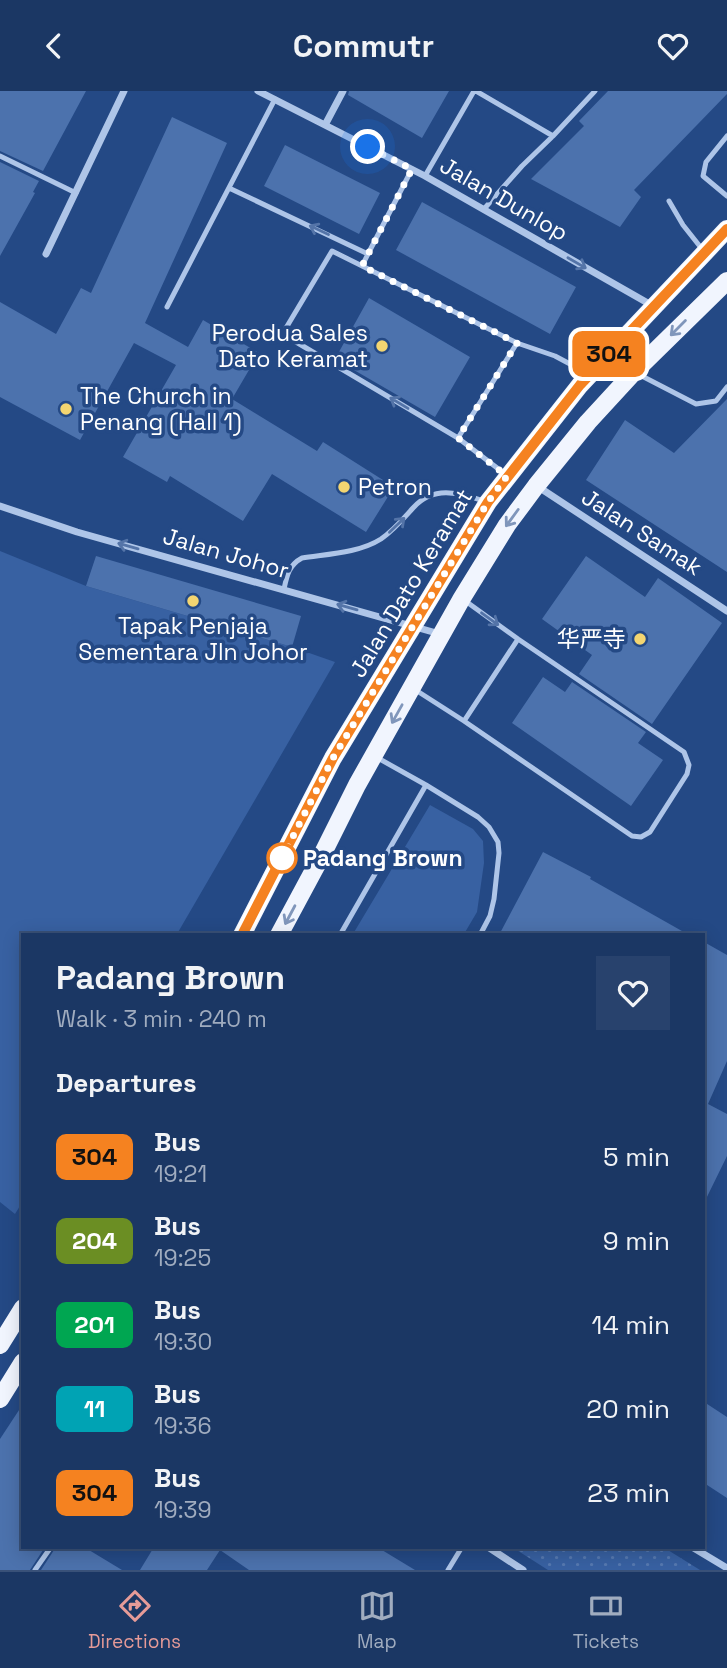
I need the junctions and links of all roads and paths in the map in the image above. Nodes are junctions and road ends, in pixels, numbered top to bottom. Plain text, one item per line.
1 (124, 91) edge
2 (258, 91) edge
3 (343, 91) edge
4 (475, 91) edge
5 (596, 91) edge
6 (275, 99) junction
7 (325, 125) junction
8 (727, 136) edge
9 (554, 137) junction
10 (0, 156) edge
11 (412, 169) junction
12 (425, 176) junction
13 (229, 188) junction
14 (76, 193) junction
15 (727, 196) edge
16 (669, 201) dead end
17 (484, 209) junction
18 (727, 229) edge
19 (704, 251) junction
20 (46, 254) dead end
21 (368, 254) junction
22 (362, 266) junction
23 (727, 281) edge
24 (653, 306) junction
25 (167, 307) dead end
26 (517, 343) junction
27 (634, 372) junction
28 (590, 375) junction
29 (727, 387) edge
30 (458, 438) junction
31 (507, 476) junction
32 (536, 486) junction
33 (488, 502) junction
34 (0, 506) edge
35 (284, 589) junction
36 (462, 598) junction
37 (727, 611) edge
38 (413, 626) junction
39 (442, 634) junction
40 (518, 639) junction
41 (412, 688) junction
42 (464, 721) junction
43 (373, 756) junction
44 (426, 785) junction
45 (243, 933) edge
46 (280, 933) edge
47 (341, 933) edge
48 (481, 933) edge
49 (21, 1311) edge
50 (0, 1345) edge
51 (21, 1368) edge
52 (0, 1399) edge
53 (50, 1549) edge
54 (461, 1549) edge
55 (491, 1549) edge
56 (695, 1549) edge
57 (727, 1568) edge
58 (35, 1570) edge
59 (448, 1570) edge
60 (523, 1570) edge

1 - 14 street
2 - 6 street, Jalan Dunlop
3 - 7 street
4 - 9 lane
4 - 12 lane
5 - 9 lane
6 - 7 street, Jalan Dunlop
6 - 13 lane
7 - 11 street, Jalan Dunlop
8 - 15 lane
9 - 17 lane
10 - 14 lane
11 - 12 street, Jalan Dunlop
11 - 21 lane
12 - 17 street, Jalan Dunlop
21 -> 13 lane
13 - 25 lane
14 - 20 street
16 - 19 lane
17 -> 24 street, Jalan Dunlop
18 - 19 main road, Jalan Dato Keramat
19 - 24 main road, Jalan Dato Keramat
21 - 22 lane
22 - 26 lane
30 -> 22 lane
23 -> 27 main road
24 - 28 main road, Jalan Dato Keramat
26 - 28 lane
26 - 30 lane
27 - 29 lane
27 - 32 main road
28 - 31 main road, Jalan Dato Keramat
30 - 31 lane
31 - 33 main road, Jalan Dato Keramat
32 -> 36 main road
32 - 37 street, Jalan Samak
35 -> 33 lane
33 - 38 main road, Jalan Dato Keramat
35 -> 34 street, Jalan Johor
38 -> 35 street, Jalan Johor
36 - 39 main road
36 -> 40 lane
38 - 39 street, Jalan Johor
38 - 45 main road, Jalan Dato Keramat
39 - 41 main road
40 - 42 lane
40 - 42 lane
41 - 42 lane
41 -> 43 main road
43 - 44 lane
43 -> 46 main road
44 - 47 lane
44 - 48 lane
49 - 50 main road
51 - 52 main road
53 - 58 lane
54 - 59 lane
55 - 60 street
56 - 57 street

